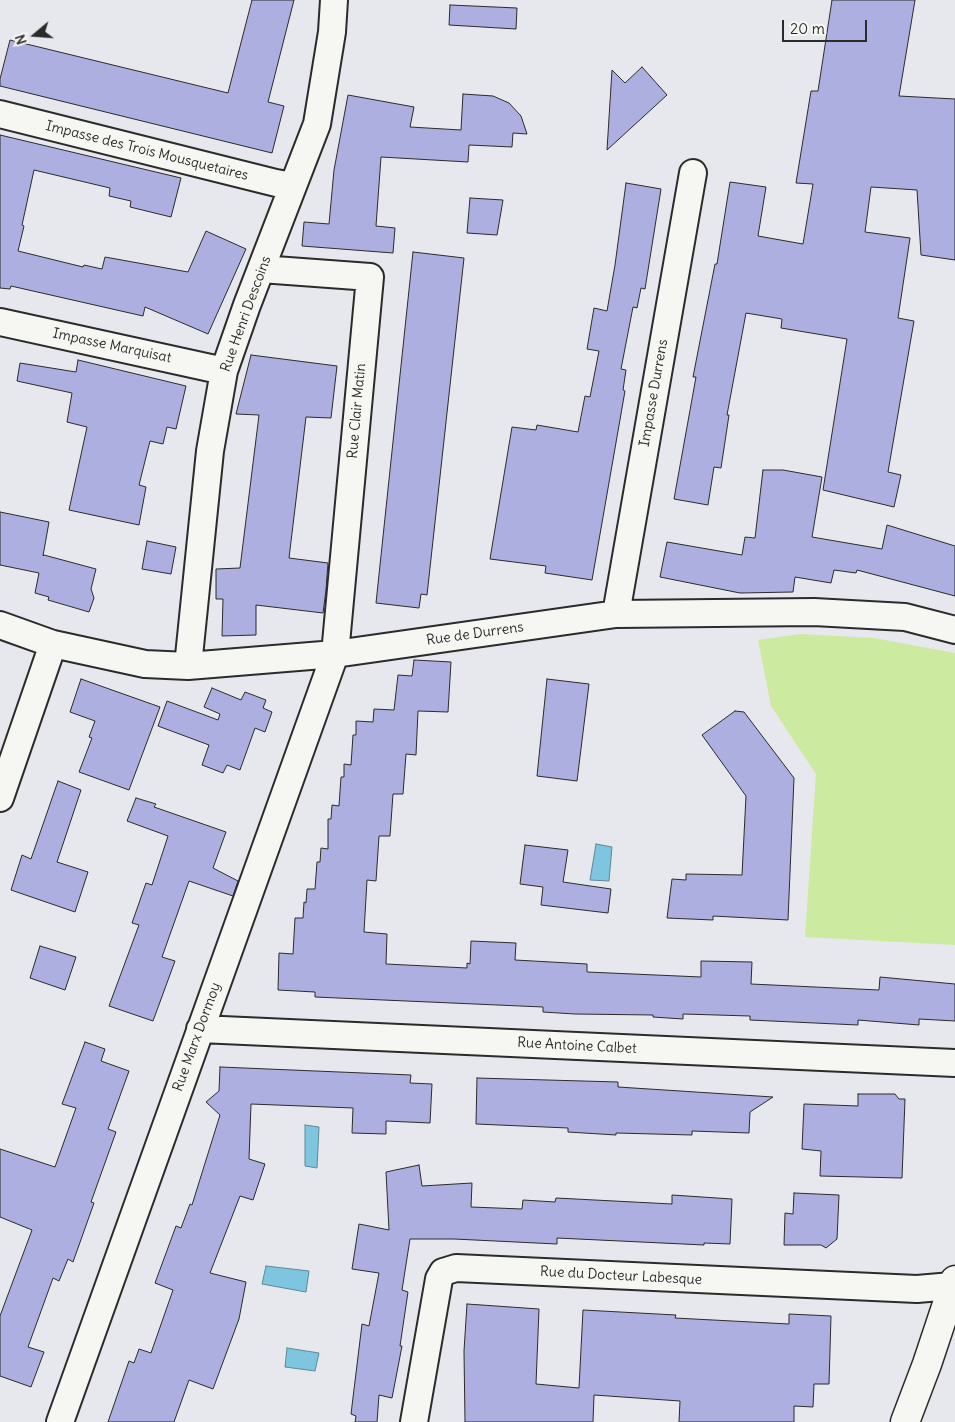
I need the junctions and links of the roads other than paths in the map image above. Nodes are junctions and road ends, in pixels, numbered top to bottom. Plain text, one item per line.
1 (334, 0) edge
2 (0, 114) edge
3 (693, 172) dead end
4 (293, 186) junction
5 (261, 269) junction
6 (0, 322) edge
7 (224, 371) junction
8 (616, 614) junction
9 (0, 625) edge
10 (955, 630) edge
11 (53, 644) junction
12 (335, 654) junction
13 (188, 666) junction
14 (0, 798) edge
15 (200, 1029) junction
16 (955, 1063) edge
17 (954, 1283) edge
18 (60, 1422) edge
19 (414, 1422) edge
20 (905, 1422) edge

1 - 4 street, Rue Henri Descoins
2 - 4 street, Impasse des Trois Mousquetaires
3 - 8 street, Impasse Durrens
4 - 5 street, Rue Henri Descoins
5 - 7 street, Rue Henri Descoins
5 - 12 street, Rue Clair Matin
6 - 7 street, Impasse Marquisat
7 - 13 street, Rue Henri Descoins
8 - 10 street, Rue de Durrens
8 - 12 street, Rue de Durrens
9 - 11 street, Rue de Durrens
11 - 13 street, Rue de Durrens
11 - 14 street
12 - 13 street, Rue de Durrens
12 - 15 street, Rue Marx Dormoy
15 - 16 street, Rue Antoine Calbet
15 - 18 street, Rue Marx Dormoy
17 - 19 street, Rue du Docteur Labesque
17 - 20 main road

